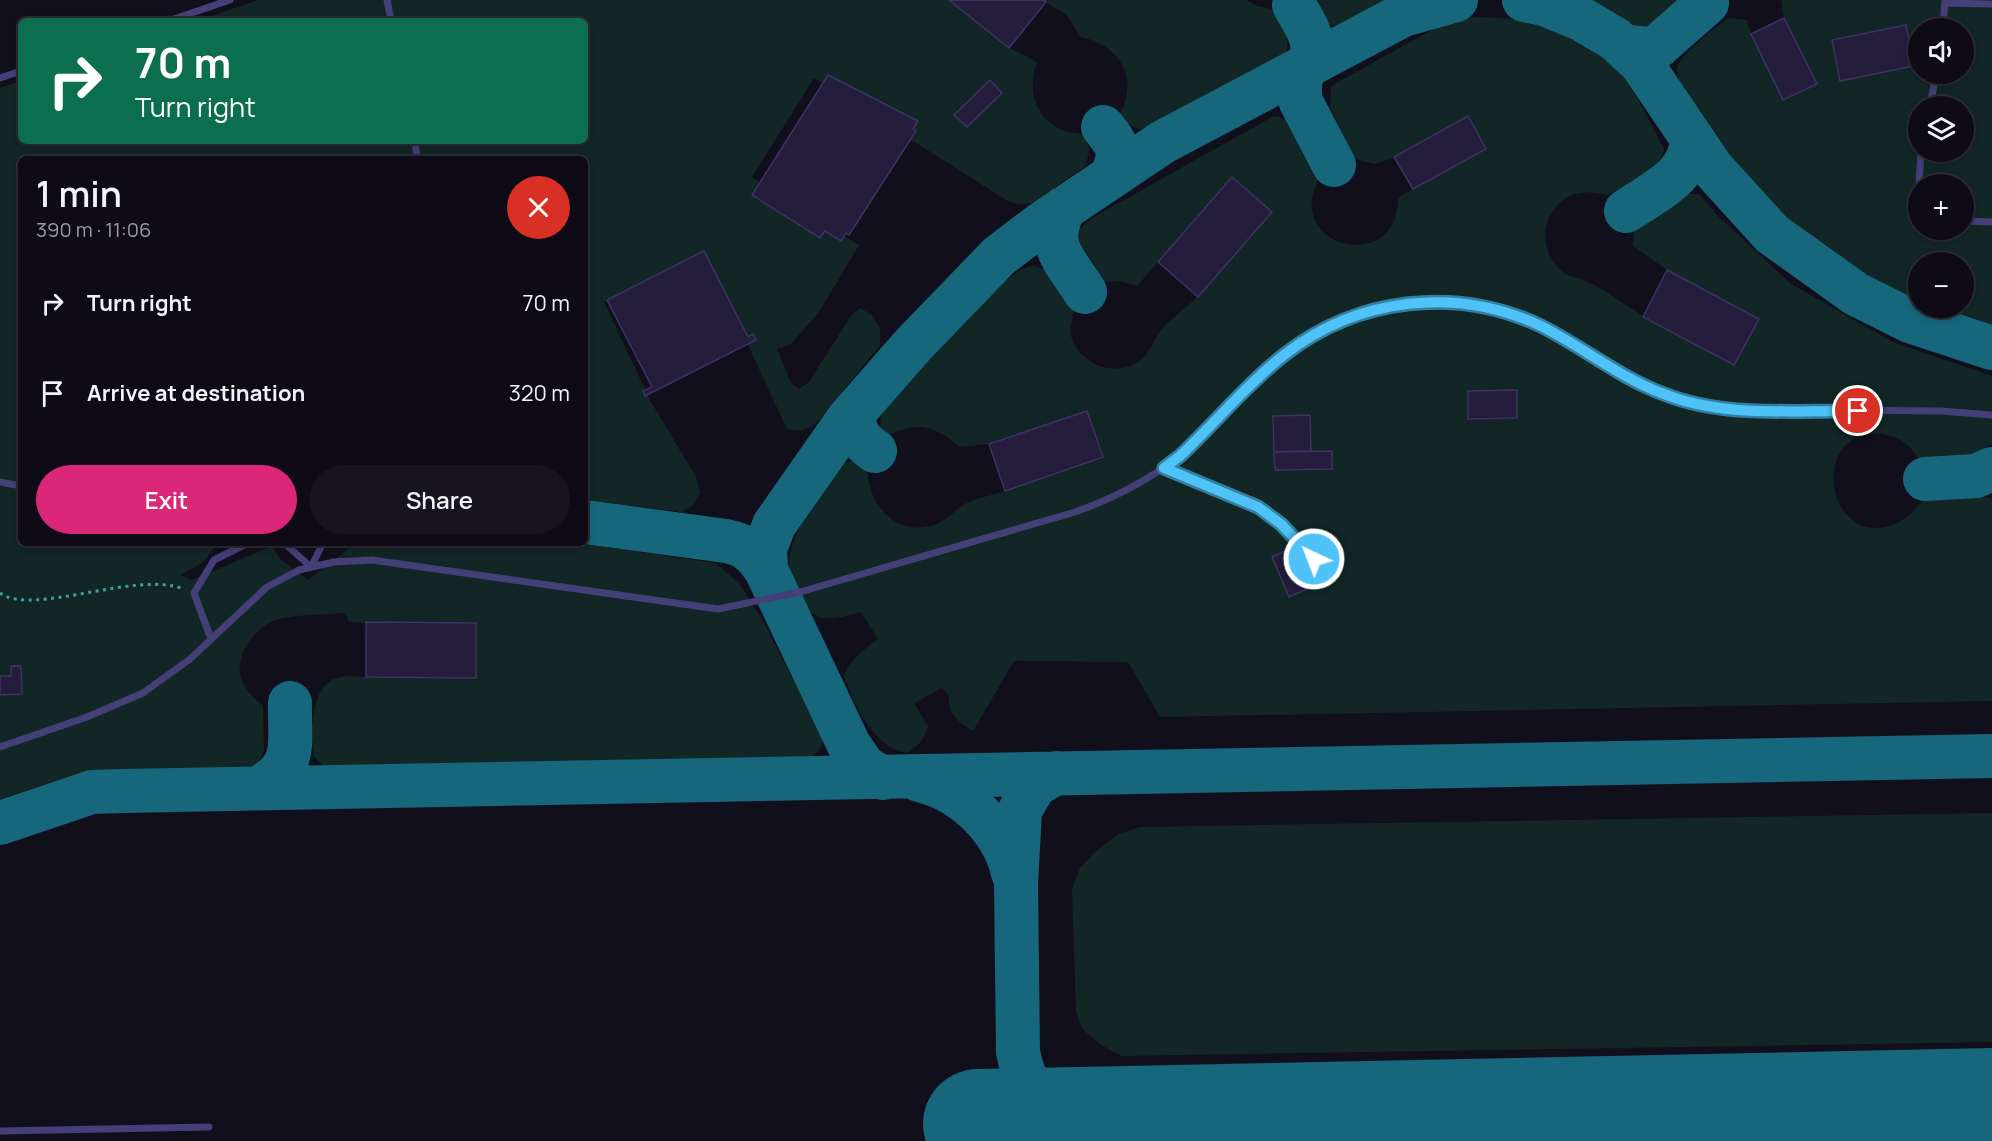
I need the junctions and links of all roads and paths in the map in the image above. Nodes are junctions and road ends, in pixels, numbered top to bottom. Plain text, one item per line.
1 (230, 0) edge
2 (387, 0) edge
3 (1945, 1) edge
4 (1988, 3) edge
5 (177, 18) edge
6 (390, 18) edge
7 (1944, 18) edge
8 (18, 72) edge
9 (0, 78) edge
10 (1974, 221) edge
11 (1992, 222) edge
12 (1992, 415) edge
13 (1164, 468) junction
14 (0, 482) edge
15 (18, 485) edge
16 (242, 546) edge
17 (287, 546) edge
18 (322, 546) edge
19 (1314, 559) dead end
20 (311, 567) junction
21 (0, 593) edge
22 (194, 593) junction
23 (211, 639) junction
24 (0, 747) edge
25 (208, 1127) dead end
26 (0, 1131) edge

1 - 5 lane
2 - 6 lane
3 - 4 lane
3 - 7 lane
8 - 9 lane
10 - 11 lane
12 - 13 lane
13 - 19 lane
13 - 20 lane
14 - 15 lane
16 - 22 lane
17 - 20 lane
18 - 20 lane
20 - 23 lane
21 - 22 path
22 - 23 lane
23 - 24 lane
25 - 26 lane

